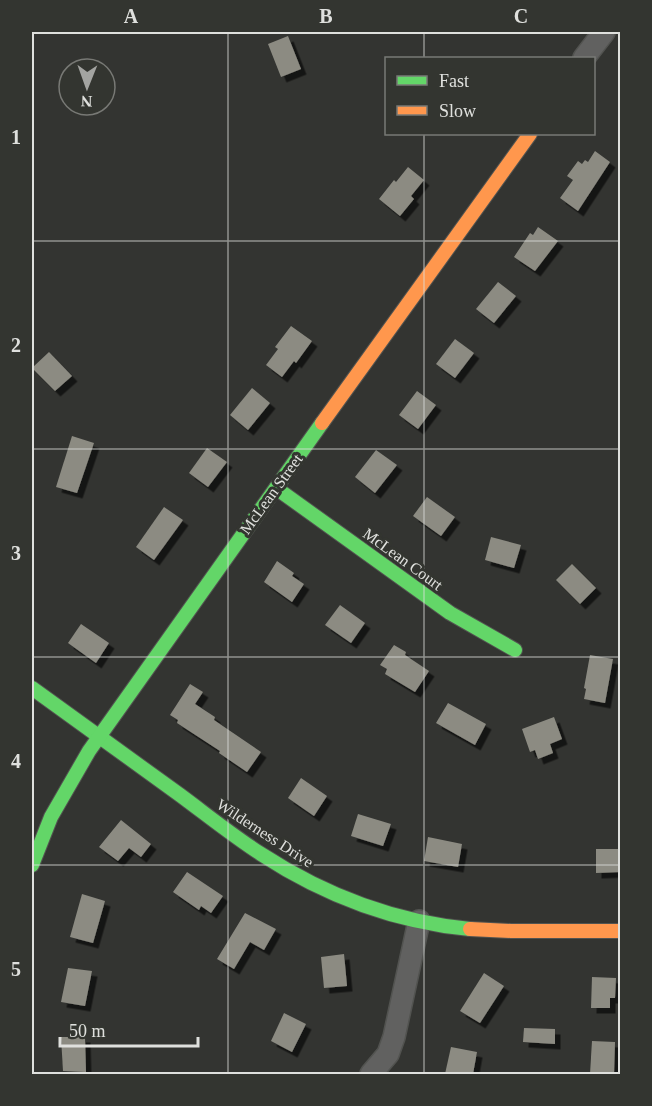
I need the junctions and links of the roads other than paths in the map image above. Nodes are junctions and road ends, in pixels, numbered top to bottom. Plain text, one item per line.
1 (604, 32) edge
2 (585, 57) edge
3 (529, 135) edge
4 (276, 488) junction
5 (515, 650) dead end
6 (32, 688) edge
7 (99, 736) junction
8 (32, 865) edge
9 (419, 921) junction
10 (621, 931) edge
11 (371, 1074) edge

1 - 2 street
3 - 4 street, McLean Street
4 - 5 street, McLean Court
4 - 7 street, McLean Street
6 - 7 street, Wilderness Drive
7 - 8 street, McLean Street
7 - 9 street, Wilderness Drive
9 - 10 street, Wilderness Drive
9 - 11 street

